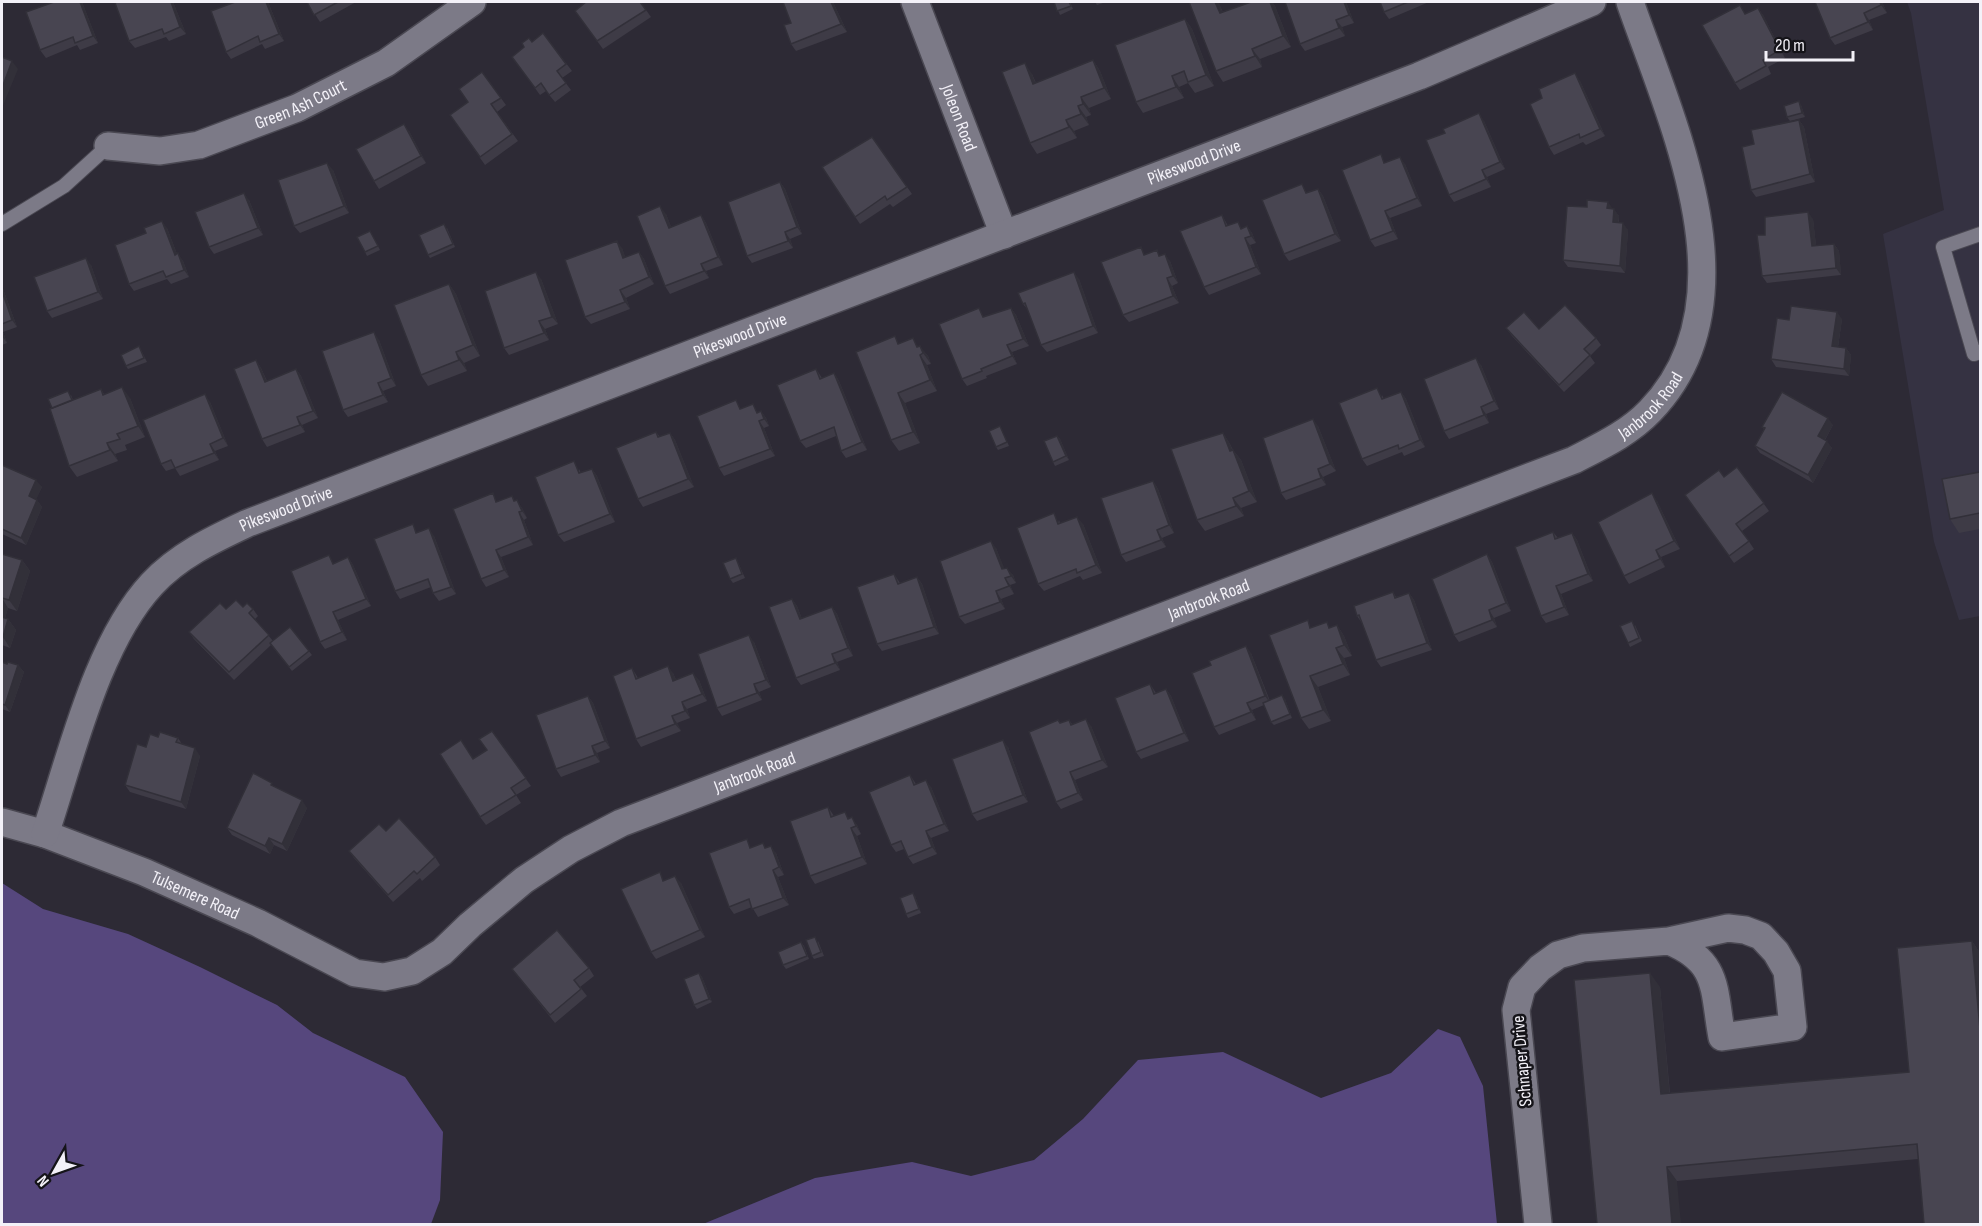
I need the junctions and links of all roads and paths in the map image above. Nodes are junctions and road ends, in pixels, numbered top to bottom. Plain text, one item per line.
1 (472, 2) edge
2 (915, 2) edge
3 (1592, 2) edge
4 (1630, 2) edge
5 (108, 146) joint
6 (2, 224) edge
7 (1980, 234) edge
8 (1004, 235) junction
9 (1980, 352) edge
10 (2, 822) edge
11 (45, 834) junction
12 (1669, 941) junction
13 (384, 977) joint
14 (1538, 1224) edge

1 - 5 street, Green Ash Court
2 - 8 street, Joleon Road
3 - 8 street, Pikeswood Drive
4 - 13 street, Janbrook Road
5 - 6 lane
7 - 9 lane
8 - 11 street, Pikeswood Drive
10 - 11 street, Tulsemere Road
11 - 13 street, Tulsemere Road
12 - 12 street, Schnaper Drive
12 - 14 street, Schnaper Drive

